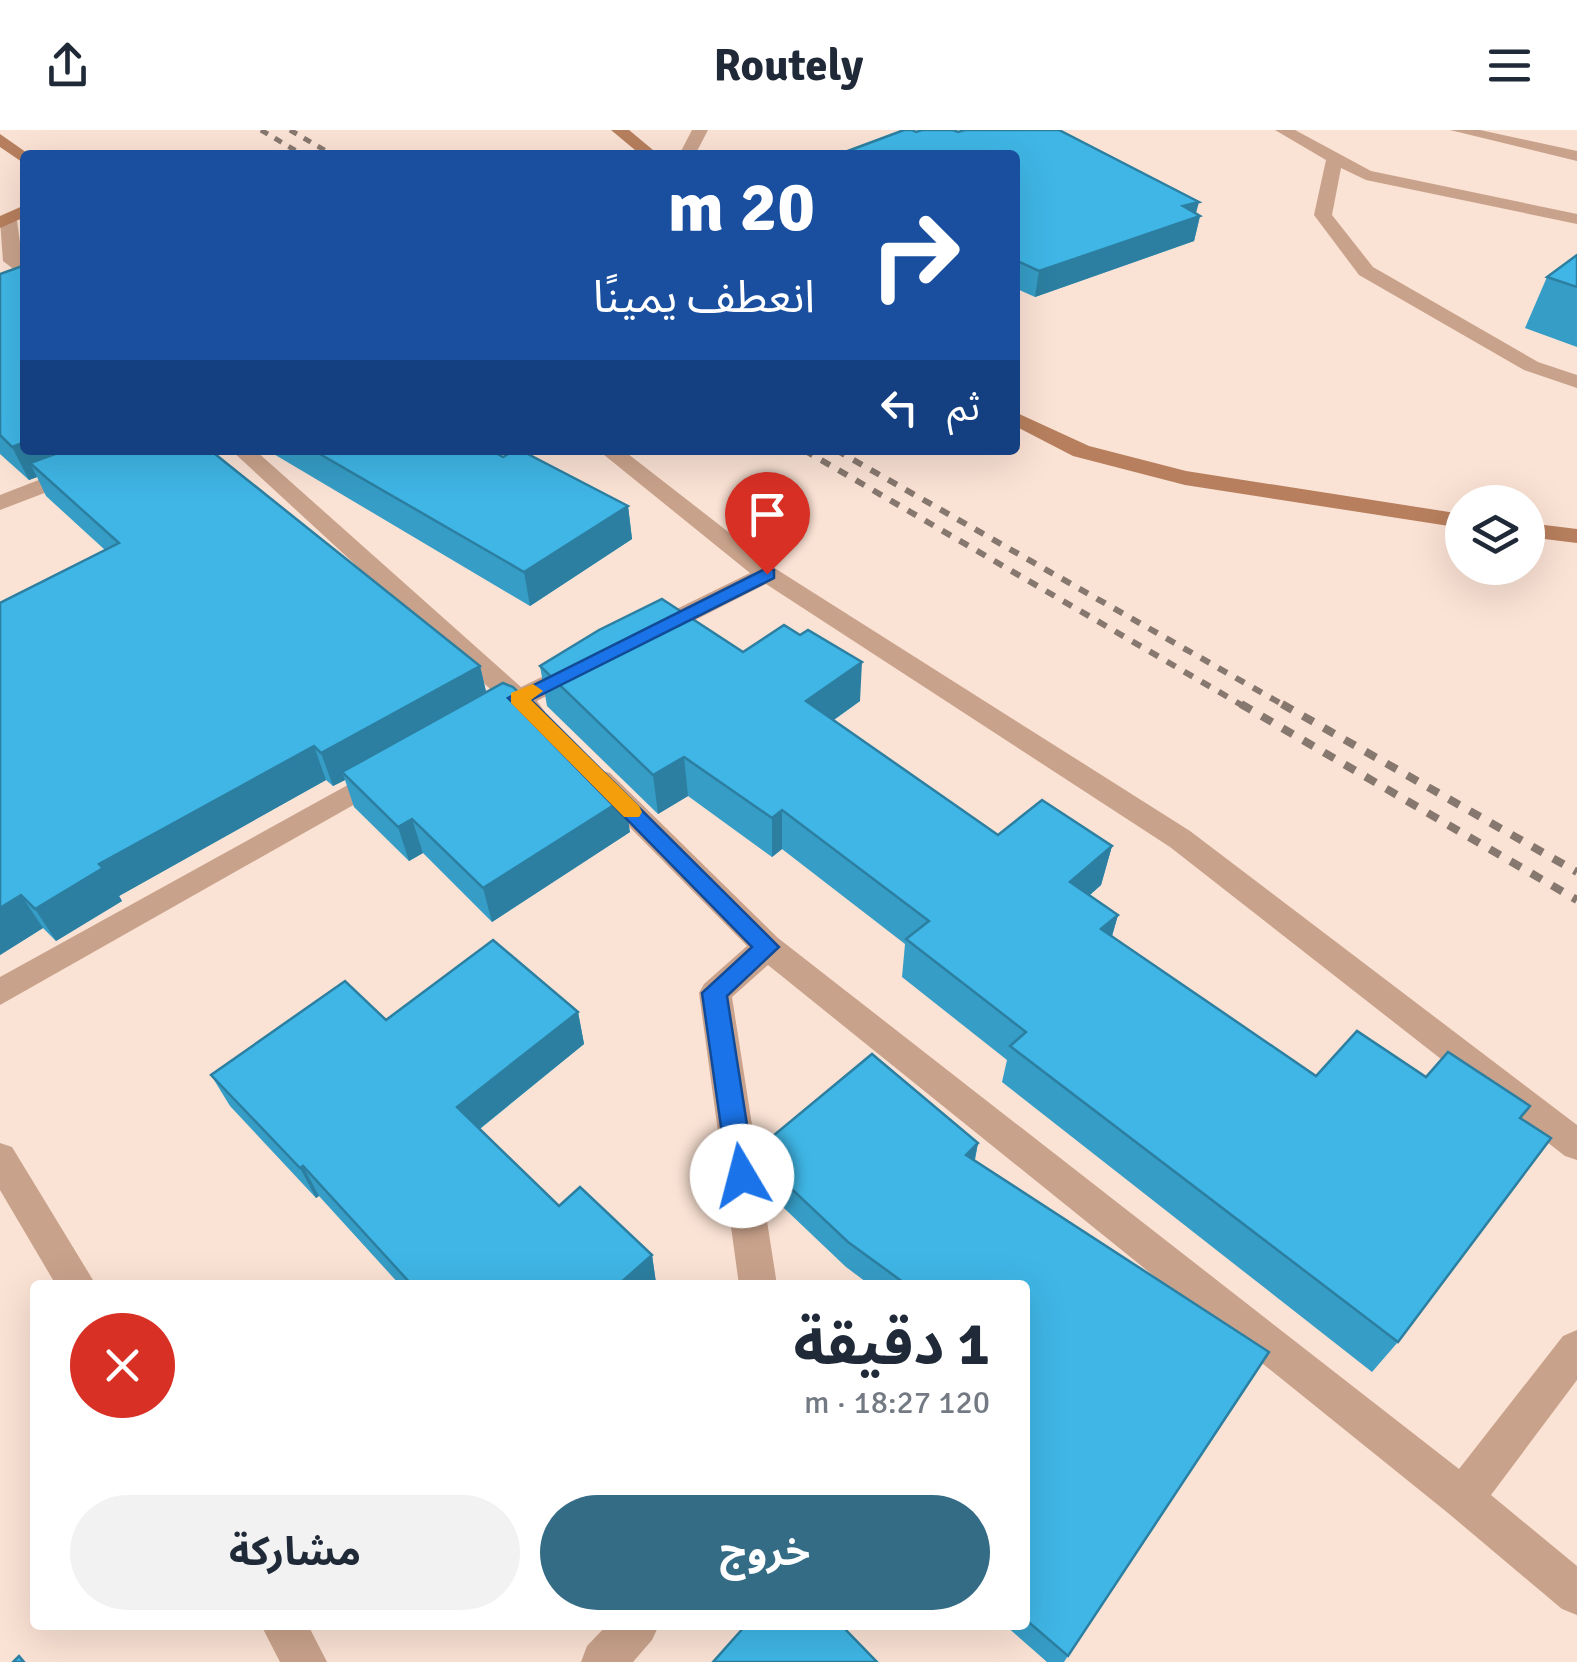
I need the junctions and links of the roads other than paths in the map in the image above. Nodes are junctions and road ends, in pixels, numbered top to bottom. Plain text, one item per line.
1 (619, 130) edge
2 (1284, 130) edge
3 (1458, 130) edge
4 (0, 139) edge
5 (645, 150) edge
6 (20, 155) edge
7 (1577, 156) edge
8 (1335, 157) junction
9 (1577, 219) edge
10 (4, 222) edge
11 (20, 268) edge
12 (1577, 382) edge
13 (1020, 421) edge
14 (123, 455) edge
15 (248, 455) edge
16 (616, 455) edge
17 (0, 503) edge
18 (1445, 518) edge
19 (1545, 532) edge
20 (1577, 536) edge
21 (767, 574) junction
22 (518, 698) junction
23 (546, 726) edge
24 (466, 728) edge
25 (414, 757) edge
26 (587, 768) edge
27 (767, 947) junction
28 (0, 992) edge
29 (1577, 1146) edge
30 (0, 1158) edge
31 (74, 1280) edge
32 (757, 1280) edge
33 (1577, 1349) edge
34 (1463, 1498) junction
35 (1577, 1594) edge
36 (286, 1630) edge
37 (633, 1630) edge
38 (306, 1662) edge
39 (603, 1662) edge

1 - 5 street
2 - 8 street
3 - 7 street
4 - 6 street
8 - 9 street
8 - 12 street
10 - 11 street
13 - 18 street
14 - 17 street
15 - 22 street
16 - 21 street
19 - 20 street
21 - 22 street
21 - 29 street
22 - 23 street
22 - 24 street
25 - 28 street
26 - 27 street
27 - 32 street
27 - 34 street
30 - 31 street
33 - 34 street
34 - 35 street
36 - 38 street
37 - 39 street

